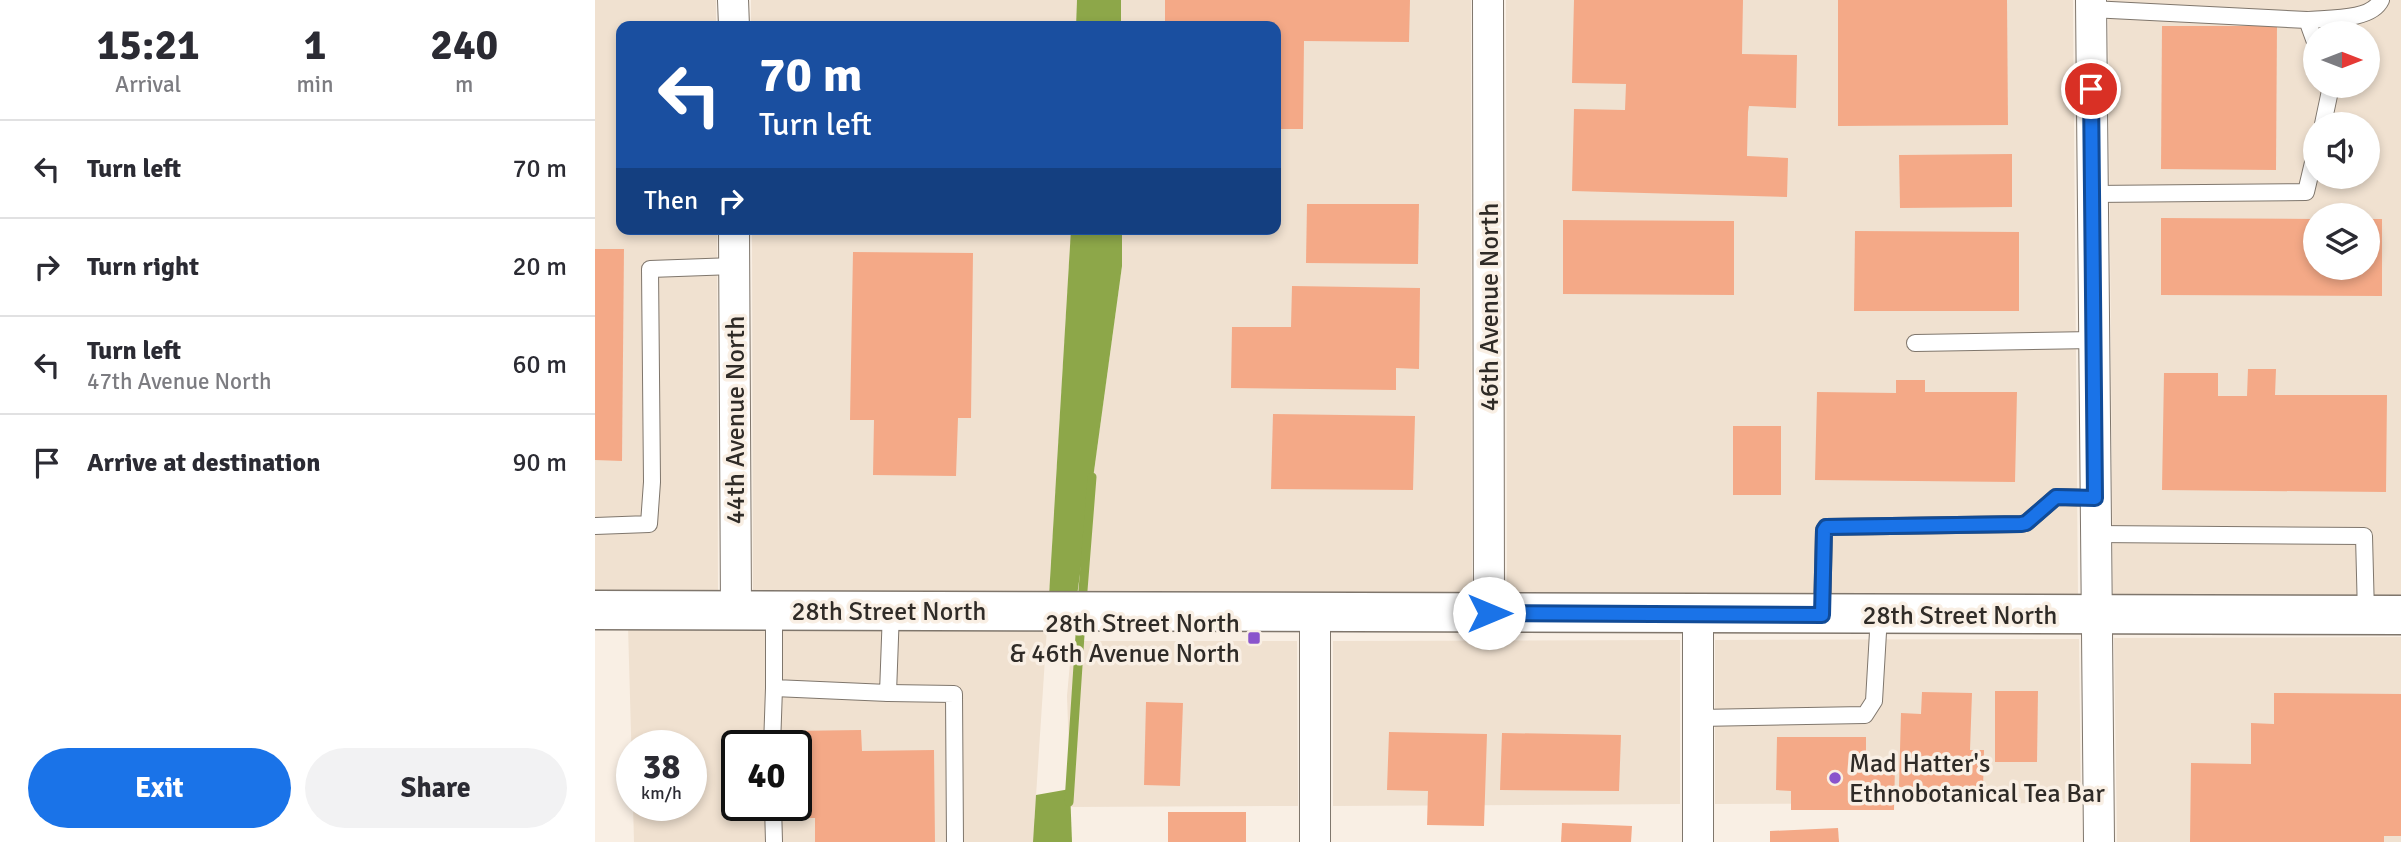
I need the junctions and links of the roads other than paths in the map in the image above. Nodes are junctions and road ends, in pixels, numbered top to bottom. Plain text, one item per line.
1 (733, 0) edge
2 (1488, 0) edge
3 (2381, 0) edge
4 (2091, 5) edge
5 (2307, 20) joint
6 (734, 21) edge
7 (2307, 189) edge
8 (2092, 194) junction
9 (734, 235) edge
10 (734, 266) junction
11 (2094, 340) junction
12 (1915, 343) dead end
13 (2095, 498) junction
14 (595, 526) edge
15 (2095, 534) junction
16 (595, 610) edge
17 (736, 611) junction
18 (773, 611) junction
19 (891, 611) junction
20 (1315, 613) junction
21 (1489, 613) junction
22 (1698, 614) junction
23 (2383, 614) edge
24 (1822, 615) junction
25 (1879, 615) junction
26 (2096, 615) junction
27 (773, 688) junction
28 (888, 693) junction
29 (1698, 718) junction
30 (772, 730) edge
31 (773, 821) edge
32 (774, 842) edge
33 (955, 842) edge
34 (1315, 842) edge
35 (1698, 842) edge
36 (2099, 842) edge

1 - 6 street
2 - 21 street, 46th Avenue North
3 - 5 lane
4 - 5 lane
4 - 8 street
7 - 8 lane
8 - 11 street
9 - 10 street, 44th Avenue North
10 - 14 lane
10 - 17 street, 44th Avenue North
11 - 12 lane
11 - 13 street
13 - 15 street
13 - 24 lane
15 - 23 lane
15 - 26 street
16 - 17 street, 28th Street North
17 - 18 street, 28th Street North
18 - 19 street, 28th Street North
18 - 27 lane
19 - 20 street, 28th Street North
19 - 28 lane
20 - 21 street, 28th Street North
20 - 34 street
21 - 22 street, 28th Street North
22 - 24 street, 28th Street North
22 - 29 street
23 - 26 street, 28th Street North
24 - 25 street, 28th Street North
25 - 26 street, 28th Street North
25 - 29 lane
26 - 36 street
27 - 28 lane
27 - 30 lane
28 - 33 lane
29 - 35 street
31 - 32 lane

